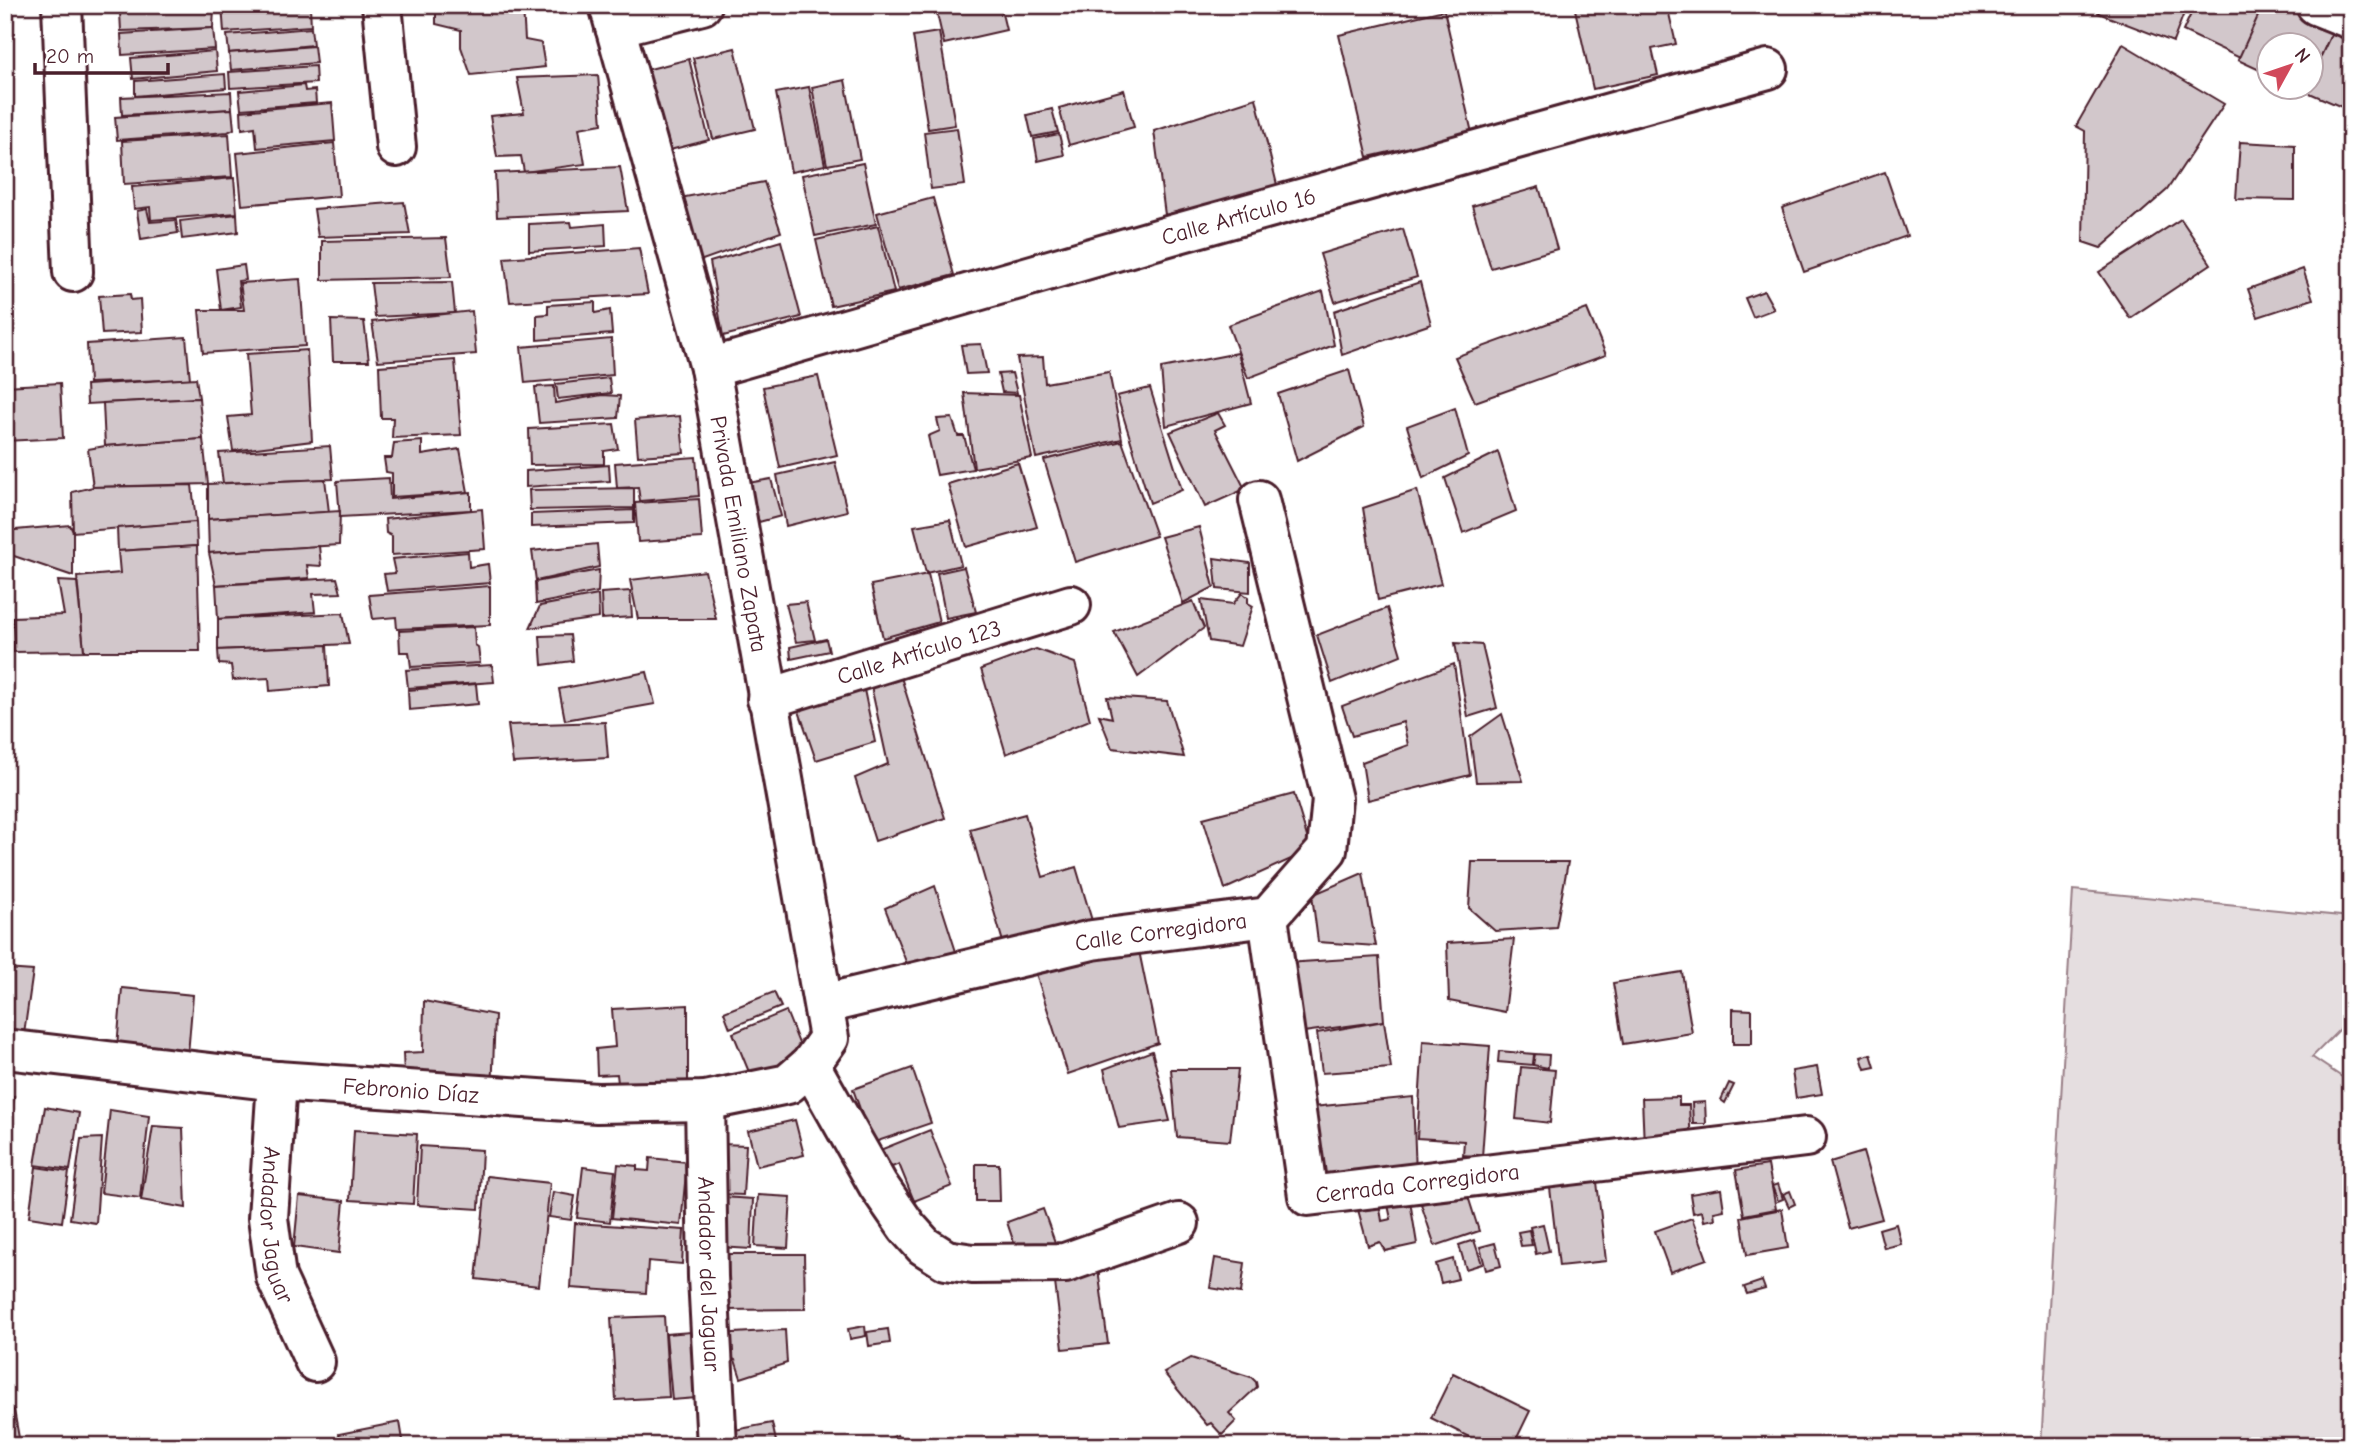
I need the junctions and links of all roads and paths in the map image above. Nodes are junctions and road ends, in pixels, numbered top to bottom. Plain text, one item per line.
1 (62, 5) edge
2 (382, 5) edge
3 (702, 5) edge
4 (2316, 5) edge
5 (612, 16) edge
6 (2351, 19) edge
7 (1769, 69) dead end
8 (396, 147) dead end
9 (73, 272) dead end
10 (710, 368) junction
11 (1259, 500) dead end
12 (1071, 605) dead end
13 (767, 699) junction
14 (1268, 917) junction
15 (824, 1004) junction
16 (5, 1049) edge
17 (810, 1065) junction
18 (277, 1081) junction
19 (705, 1101) junction
20 (1806, 1137) dead end
21 (1179, 1223) dead end
22 (315, 1362) dead end
23 (717, 1446) edge

1 - 9 street
2 - 8 street
3 - 5 street
4 - 6 street
5 - 10 street, Privada Emiliano Zapata
7 - 10 street, Calle Artículo 16
10 - 13 street, Privada Emiliano Zapata
11 - 14 street, Calle Corregidora
12 - 13 street, Calle Artículo 123
13 - 15 street, Privada Emiliano Zapata
14 - 15 street, Calle Corregidora
14 - 20 street, Cerrada Corregidora
15 - 17 street, Privada Emiliano Zapata
16 - 18 street, Febronio Díaz
17 - 19 street, Febronio Díaz
17 - 21 street
18 - 19 street, Febronio Díaz
18 - 22 street, Andador Jaguar
19 - 23 street, Andador del Jaguar

